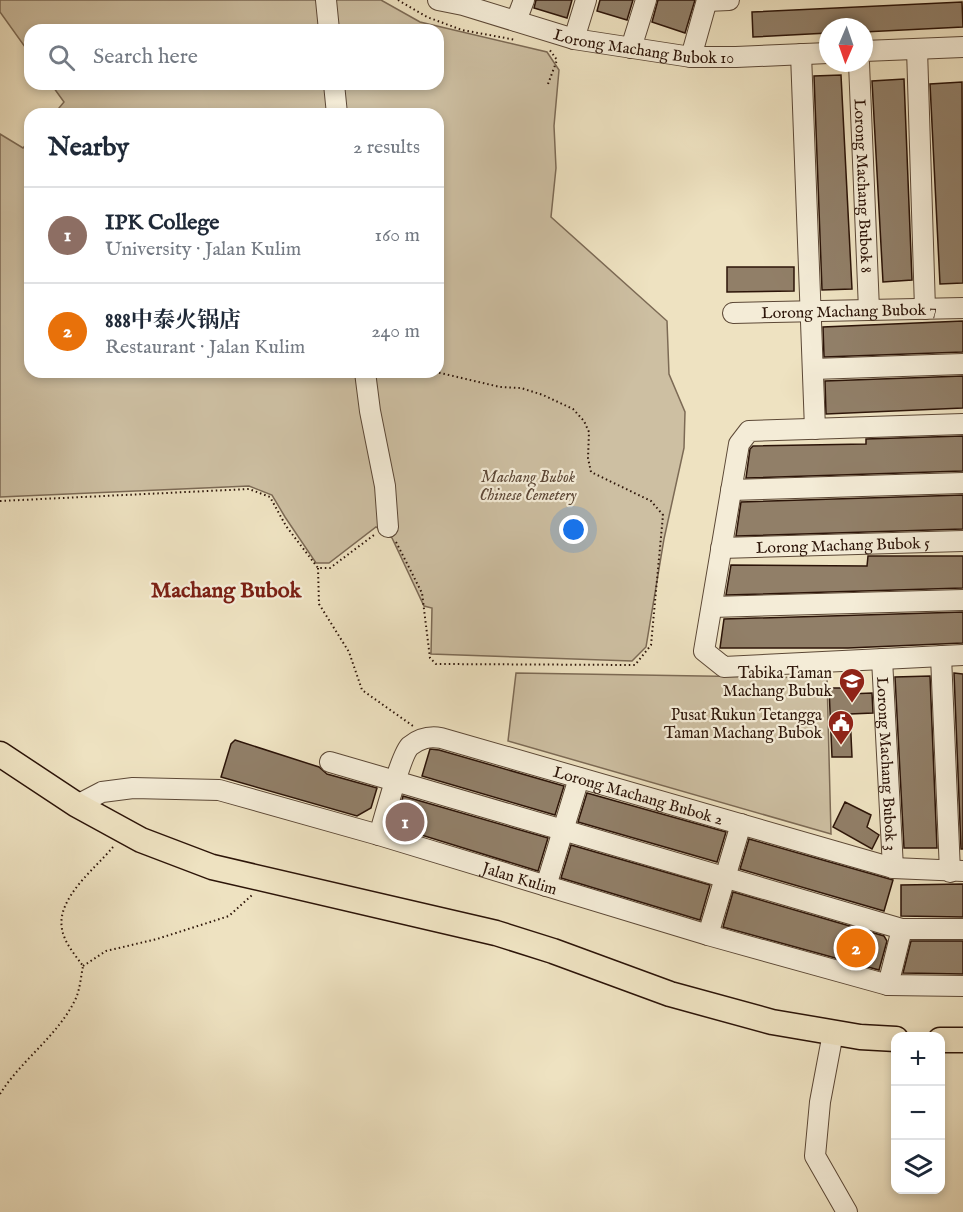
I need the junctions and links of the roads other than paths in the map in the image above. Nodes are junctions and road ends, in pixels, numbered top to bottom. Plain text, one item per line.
1 (326, 0) edge
2 (438, 0) edge
3 (524, 0) edge
4 (586, 0) edge
5 (646, 0) edge
6 (707, 0) edge
7 (729, 0) edge
8 (464, 2) edge
9 (516, 21) junction
10 (328, 24) edge
11 (574, 39) junction
12 (963, 47) edge
13 (631, 48) junction
14 (917, 49) junction
15 (873, 51) edge
16 (819, 53) edge
17 (801, 54) junction
18 (691, 57) junction
19 (859, 72) edge
20 (335, 90) edge
21 (336, 108) edge
22 (963, 308) edge
23 (925, 309) junction
24 (869, 310) junction
25 (811, 311) junction
26 (733, 313) dead end
27 (963, 364) edge
28 (813, 369) junction
29 (366, 378) edge
30 (963, 424) edge
31 (815, 429) junction
32 (963, 483) edge
33 (730, 490) junction
34 (388, 527) road end
35 (963, 541) edge
36 (722, 548) junction
37 (963, 600) edge
38 (712, 607) junction
39 (963, 655) edge
40 (941, 656) junction
41 (882, 659) junction
42 (0, 754) edge
43 (330, 762) dead end
44 (579, 777) junction
45 (395, 782) junction
46 (77, 805) junction
47 (741, 824) junction
48 (563, 830) junction
49 (379, 836) junction
50 (893, 867) junction
51 (956, 871) edge
52 (724, 877) junction
53 (546, 886) junction
54 (902, 929) junction
55 (963, 929) edge
56 (708, 935) junction
57 (888, 985) junction
58 (963, 986) edge
59 (833, 1033) junction
60 (891, 1039) edge
61 (945, 1040) edge
62 (963, 1040) edge
63 (847, 1212) edge

1 - 10 street
2 - 8 street, Lorong Machang Bubok 10
3 - 9 street
4 - 11 street
5 - 13 street
6 - 7 street
6 - 18 street
8 - 9 street, Lorong Machang Bubok 10
9 - 11 street, Lorong Machang Bubok 10
11 - 13 street, Lorong Machang Bubok 10
12 - 14 street
13 - 18 street, Lorong Machang Bubok 10
14 - 15 street
14 - 23 street
16 - 17 street, Lorong Machang Bubok 10
17 - 18 street, Lorong Machang Bubok 10
17 - 25 street
19 - 24 street, Lorong Machang Bubok 8
20 - 21 street
22 - 23 street, Lorong Machang Bubok 7
23 - 24 street, Lorong Machang Bubok 7
24 - 25 street, Lorong Machang Bubok 7
25 - 26 street, Lorong Machang Bubok 7
25 - 28 street
27 - 28 street
28 - 31 street
29 - 34 street
30 - 31 street
31 - 33 street
32 - 33 street
33 - 36 street
35 - 36 street, Lorong Machang Bubok 5
36 - 38 street
37 - 38 street
38 - 41 street
39 - 40 street
40 - 41 street
40 - 51 street
41 - 50 street, Lorong Machang Bubok 3
42 - 46 main road
43 - 45 street
44 - 45 street, Lorong Machang Bubok 2
44 - 47 street, Lorong Machang Bubok 2
44 - 48 street
45 - 48 street
45 - 49 street
46 - 49 street, Jalan Kulim
46 - 59 main road
47 - 50 street, Lorong Machang Bubok 2
47 - 52 street
48 - 52 street
48 - 53 street
49 - 53 street, Jalan Kulim
50 - 51 street, Lorong Machang Bubok 2
52 - 54 street
52 - 56 street
53 - 56 street, Jalan Kulim
54 - 55 street
54 - 57 street
56 - 57 street, Jalan Kulim
57 - 58 street, Jalan Kulim
59 - 60 main road
59 - 63 street
61 - 62 main road

